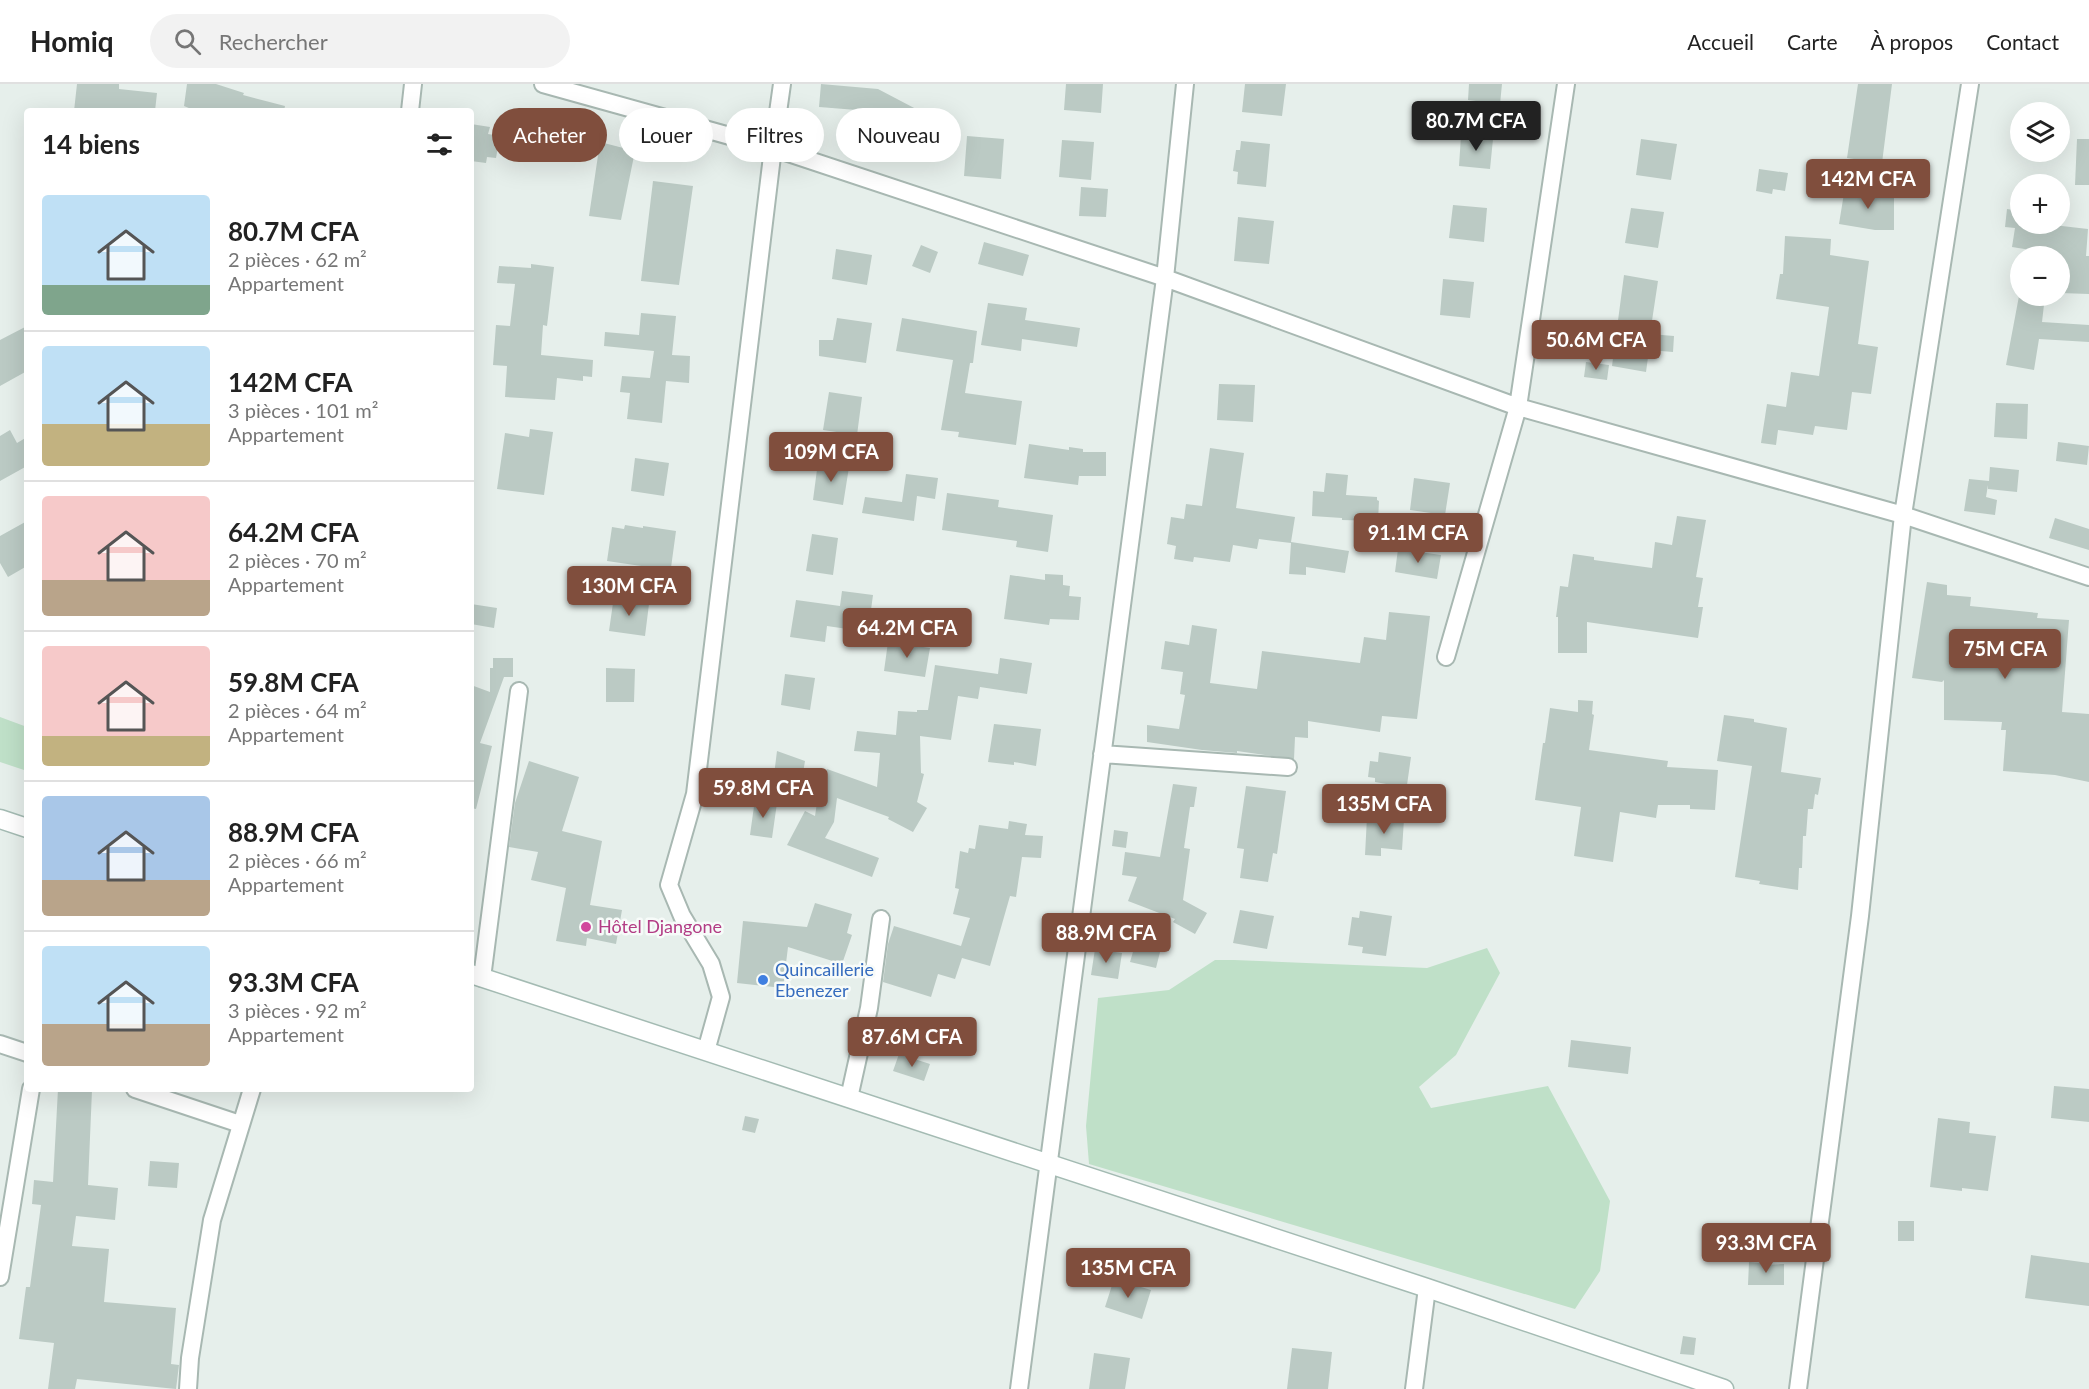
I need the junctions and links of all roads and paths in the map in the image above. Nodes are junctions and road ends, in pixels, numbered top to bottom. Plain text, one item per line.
1 (413, 84) edge
2 (543, 84) edge
3 (783, 84) edge
4 (1185, 84) edge
5 (1566, 84) edge
6 (1970, 84) edge
7 (410, 108) edge
8 (779, 108) edge
9 (725, 135) edge
10 (771, 162) edge
11 (815, 162) edge
12 (1165, 278) junction
13 (1518, 407) junction
14 (1904, 515) junction
15 (2089, 577) edge
16 (1446, 657) dead end
17 (519, 691) dead end
18 (1102, 754) junction
19 (1288, 767) dead end
20 (0, 819) edge
21 (24, 827) edge
22 (881, 918) dead end
23 (476, 976) edge
24 (0, 1044) edge
25 (24, 1052) edge
26 (706, 1052) junction
27 (31, 1092) edge
28 (144, 1092) edge
29 (251, 1092) edge
30 (849, 1098) junction
31 (240, 1124) junction
32 (1047, 1163) junction
33 (0, 1277) edge
34 (1427, 1288) junction
35 (188, 1389) edge
36 (1019, 1389) edge
37 (1414, 1389) edge
38 (1724, 1389) edge
39 (1798, 1389) edge

1 - 7 street
2 - 9 street
3 - 8 street
4 - 12 street
5 - 13 street
6 - 14 street
10 - 26 street
11 - 12 street
12 - 13 street
12 - 18 street
13 - 14 street
13 - 16 street
14 - 15 street
14 - 39 street
17 - 23 street
18 - 19 street
18 - 32 street
20 - 21 street
22 - 30 street
23 - 26 street
24 - 25 street
26 - 30 street
27 - 33 street
28 - 31 street
29 - 31 street
30 - 32 street
31 - 35 street
32 - 34 street
32 - 36 street
34 - 37 street
34 - 38 street

